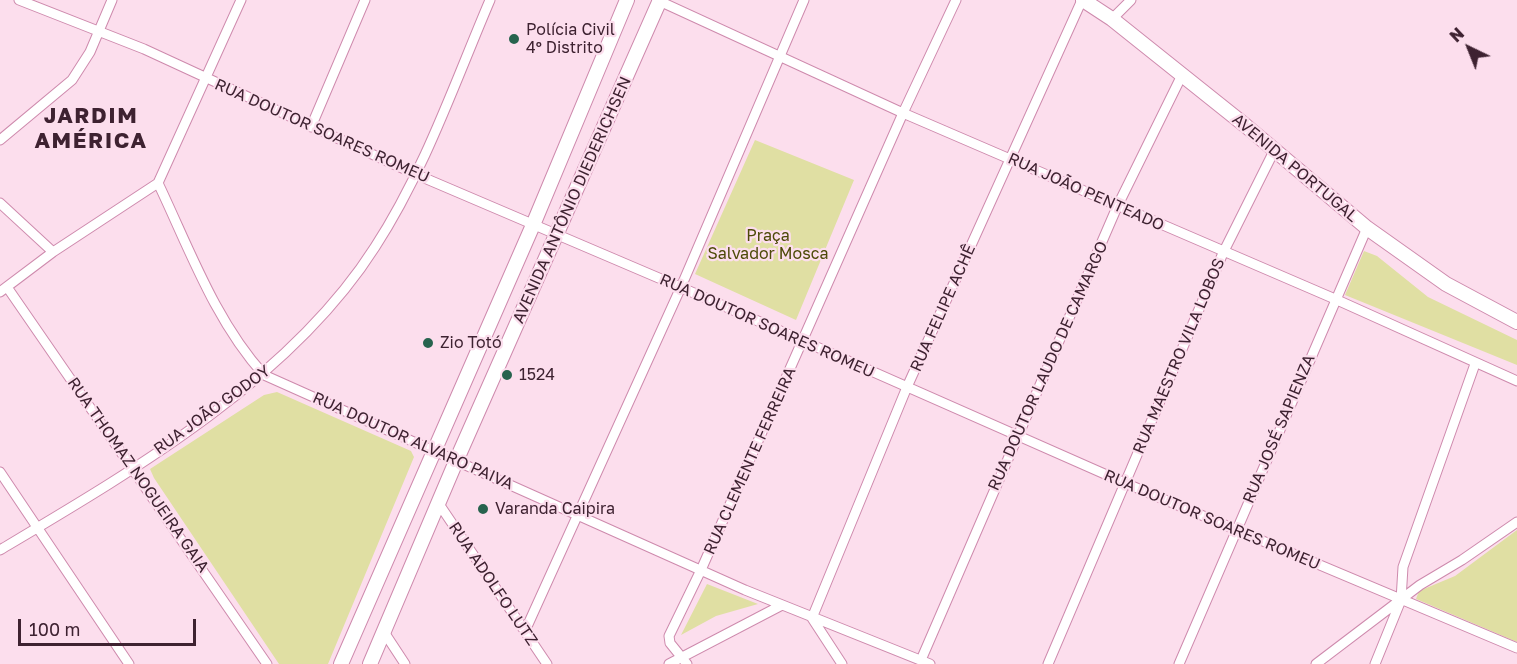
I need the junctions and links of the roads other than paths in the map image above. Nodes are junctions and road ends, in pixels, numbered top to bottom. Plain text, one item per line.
1 (19, 0) edge
2 (112, 0) edge
3 (241, 0) edge
4 (365, 0) edge
5 (490, 0) edge
6 (627, 0) edge
7 (659, 0) edge
8 (804, 0) edge
9 (956, 0) edge
10 (1083, 0) edge
11 (1131, 0) edge
12 (1112, 20) junction
13 (99, 31) junction
14 (778, 57) junction
15 (1182, 75) junction
16 (204, 78) junction
17 (903, 113) junction
18 (311, 127) junction
19 (0, 140) edge
20 (1274, 151) junction
21 (1011, 158) junction
22 (415, 174) junction
23 (158, 183) junction
24 (0, 203) edge
25 (1117, 207) junction
26 (533, 225) junction
27 (1367, 228) junction
28 (557, 235) junction
29 (53, 252) junction
30 (1223, 253) junction
31 (681, 287) junction
32 (4, 289) edge
33 (1335, 299) junction
34 (1517, 322) edge
35 (804, 342) junction
36 (1475, 364) junction
37 (264, 375) junction
38 (1517, 381) edge
39 (907, 387) junction
40 (1017, 436) junction
41 (434, 449) junction
42 (457, 459) junction
43 (133, 467) junction
44 (0, 472) edge
45 (1125, 483) junction
46 (439, 504) junction
47 (579, 516) junction
48 (1517, 522) edge
49 (37, 528) junction
50 (1236, 530) junction
51 (0, 550) edge
52 (701, 570) junction
53 (1401, 600) junction
54 (782, 605) junction
55 (812, 618) junction
56 (525, 631) junction
57 (384, 632) junction
58 (1517, 648) edge
59 (684, 660) edge
60 (925, 662) edge
61 (129, 664) edge
62 (267, 664) edge
63 (340, 664) edge
64 (370, 664) edge
65 (405, 664) edge
66 (547, 664) edge
67 (669, 664) edge
68 (842, 664) edge
69 (1048, 664) edge
70 (1179, 664) edge
71 (1316, 664) edge
72 (1375, 664) edge

1 - 13 street, RUA DOUTOR SOARES ROMEU
2 - 13 street
3 - 16 street
4 - 18 street
5 - 22 street, RUA JOÃO GODOY
6 - 26 main road, AVENIDA ANTÔNIO DIEDERICHSEN
7 - 14 street, RUA JOÃO PENTEADO
7 - 28 main road, AVENIDA ANTÔNIO DIEDERICHSEN
8 - 14 street
9 - 17 street, RUA CLEMENTE FERREIRA
10 - 12 main road, AVENIDA PORTUGAL
10 - 21 street, RUA FELIPE ACHÊ
11 - 12 street
12 - 15 main road, AVENIDA PORTUGAL
13 - 16 street, RUA DOUTOR SOARES ROMEU
13 - 19 street
14 - 17 street, RUA JOÃO PENTEADO
14 - 31 street
15 - 20 main road, AVENIDA PORTUGAL
15 - 25 street, RUA DOUTOR LAUDO DE CAMARGO
16 - 18 street, RUA DOUTOR SOARES ROMEU
16 - 23 street
17 - 21 street, RUA JOÃO PENTEADO
17 - 35 street, RUA CLEMENTE FERREIRA
18 - 22 street, RUA DOUTOR SOARES ROMEU
20 - 27 main road, AVENIDA PORTUGAL
20 - 30 street, RUA MAESTRO VILA LOBOS
21 - 25 street, RUA JOÃO PENTEADO
21 - 39 street, RUA FELIPE ACHÊ
22 - 26 street, RUA DOUTOR SOARES ROMEU
22 - 37 street, RUA JOÃO GODOY
23 - 29 street
23 - 37 street, RUA DOUTOR ALVARO PAIVA
24 - 29 street
25 - 30 street, RUA JOÃO PENTEADO
25 - 40 street, RUA DOUTOR LAUDO DE CAMARGO
26 - 28 street, RUA DOUTOR SOARES ROMEU
26 - 41 main road, AVENIDA ANTÔNIO DIEDERICHSEN
27 - 33 street, RUA JOSÉ SAPIENZA
27 - 34 main road, AVENIDA PORTUGAL
28 - 31 street, RUA DOUTOR SOARES ROMEU
28 - 42 main road, AVENIDA ANTÔNIO DIEDERICHSEN
29 - 32 street
30 - 33 street, RUA JOÃO PENTEADO
30 - 45 street, RUA MAESTRO VILA LOBOS
31 - 35 street, RUA DOUTOR SOARES ROMEU
31 - 47 street
32 - 43 street, RUA THOMAZ NOGUEIRA GAIA
33 - 36 street, RUA JOÃO PENTEADO
33 - 50 street, RUA JOSÉ SAPIENZA
35 - 39 street, RUA DOUTOR SOARES ROMEU
35 - 52 street, RUA CLEMENTE FERREIRA
36 - 38 street, RUA JOÃO PENTEADO
36 - 53 street
37 - 41 street, RUA DOUTOR ALVARO PAIVA
37 - 43 street, RUA JOÃO GODOY
39 - 40 street, RUA DOUTOR SOARES ROMEU
39 - 55 street, RUA FELIPE ACHÊ
40 - 45 street, RUA DOUTOR SOARES ROMEU
40 - 60 street, RUA DOUTOR LAUDO DE CAMARGO
41 - 42 street, RUA DOUTOR ALVARO PAIVA
41 - 63 main road, AVENIDA ANTÔNIO DIEDERICHSEN
42 - 46 main road, AVENIDA ANTÔNIO DIEDERICHSEN
42 - 47 street, RUA DOUTOR ALVARO PAIVA
43 - 49 street, RUA JOÃO GODOY
43 - 62 street, RUA THOMAZ NOGUEIRA GAIA
44 - 49 street
45 - 50 street, RUA DOUTOR SOARES ROMEU
45 - 69 street, RUA MAESTRO VILA LOBOS
46 - 56 street, RUA ADOLFO LUTZ
46 - 57 main road, AVENIDA ANTÔNIO DIEDERICHSEN
47 - 52 street, RUA DOUTOR ALVARO PAIVA
47 - 56 street
48 - 53 street
49 - 51 street, RUA JOÃO GODOY
49 - 61 street
50 - 53 street, RUA DOUTOR SOARES ROMEU
50 - 70 street, RUA JOSÉ SAPIENZA
52 - 54 street, RUA DOUTOR ALVARO PAIVA
52 - 59 street, RUA CLEMENTE FERREIRA
53 - 58 street, RUA DOUTOR SOARES ROMEU
53 - 71 street
53 - 72 street
54 - 55 street, RUA DOUTOR ALVARO PAIVA
54 - 59 street
55 - 60 street, RUA DOUTOR ALVARO PAIVA
55 - 68 street
56 - 66 street, RUA ADOLFO LUTZ
57 - 64 main road, AVENIDA ANTÔNIO DIEDERICHSEN
57 - 65 street
59 - 67 street

